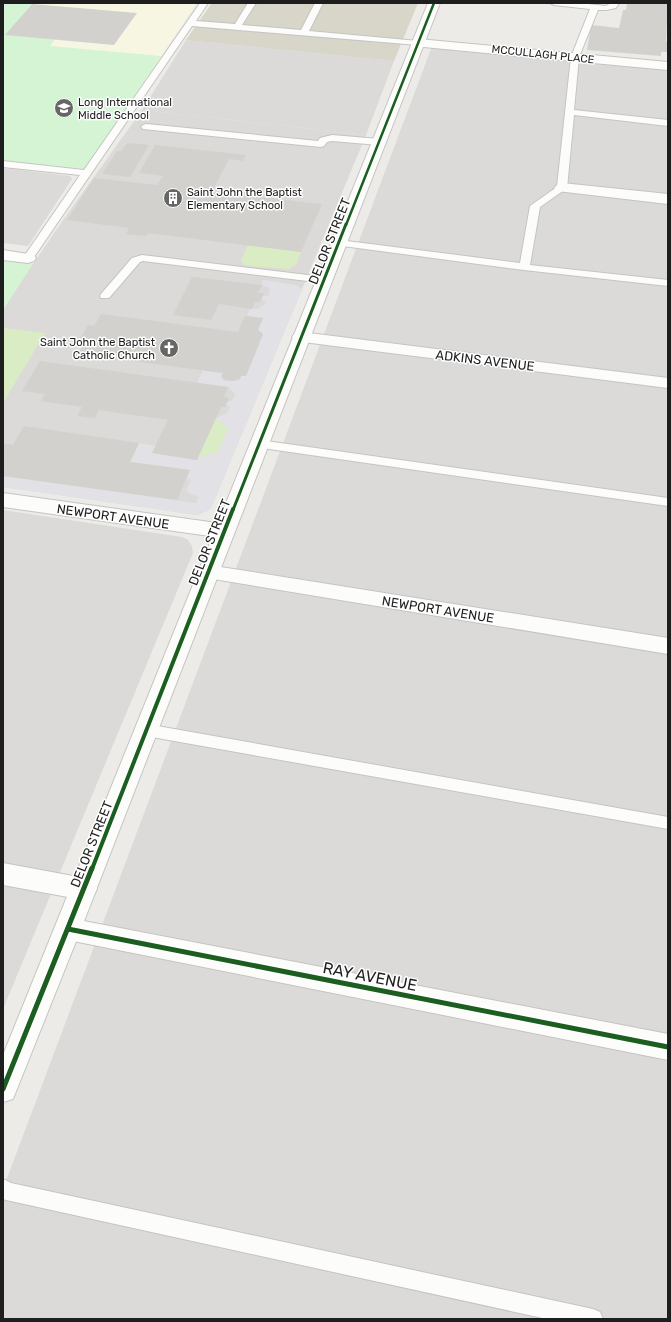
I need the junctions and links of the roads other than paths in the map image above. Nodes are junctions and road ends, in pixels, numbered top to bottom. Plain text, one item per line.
1 (204, 3) edge
2 (252, 3) edge
3 (319, 3) edge
4 (434, 3) edge
5 (554, 3) edge
6 (615, 3) edge
7 (595, 7) junction
8 (190, 23) junction
9 (237, 28) junction
10 (303, 34) junction
11 (418, 44) junction
12 (575, 57) junction
13 (668, 66) edge
14 (570, 112) junction
15 (668, 123) edge
16 (146, 126) dead end
17 (379, 142) junction
18 (3, 164) edge
19 (87, 173) junction
20 (562, 188) junction
21 (668, 199) edge
22 (339, 243) junction
23 (3, 254) edge
24 (28, 258) joint
25 (524, 267) junction
26 (324, 280) junction
27 (668, 283) edge
28 (105, 296) dead end
29 (301, 337) junction
30 (668, 383) edge
31 (259, 444) junction
32 (3, 500) edge
33 (668, 502) edge
34 (224, 531) junction
35 (208, 572) junction
36 (668, 646) edge
37 (146, 730) junction
38 (668, 823) edge
39 (3, 874) edge
40 (84, 889) junction
41 (68, 929) junction
42 (668, 1047) edge
43 (3, 1089) edge
44 (3, 1188) edge
45 (593, 1319) edge

1 - 8 lane
2 - 9 lane
3 - 10 lane
4 - 11 street, DELOR STREET
5 - 7 lane
6 - 7 lane
7 - 12 lane
8 - 9 lane
8 - 19 lane
9 - 10 lane
10 - 11 lane
11 - 12 street, MCCULLAGH PLACE
11 - 17 street, DELOR STREET
12 - 13 street, MCCULLAGH PLACE
12 - 14 lane
14 - 15 lane
14 - 20 lane
16 - 17 lane
17 - 22 street, DELOR STREET
18 - 19 lane
19 - 24 lane
20 - 21 street
20 - 25 lane
22 - 25 lane
22 - 26 street, DELOR STREET
23 - 24 street
25 - 27 lane
26 - 28 lane
26 - 29 street, DELOR STREET
29 - 30 street, ADKINS AVENUE
29 - 31 street, DELOR STREET
31 - 33 lane
31 - 34 street, DELOR STREET
32 - 34 street, NEWPORT AVENUE
34 - 35 street, DELOR STREET
35 - 36 street, NEWPORT AVENUE
35 - 37 street, DELOR STREET
37 - 38 lane
37 - 40 street, DELOR STREET
39 - 40 street
40 - 41 street, DELOR STREET
41 - 42 street, RAY AVENUE
41 - 43 street, DELOR STREET
44 - 45 lane

